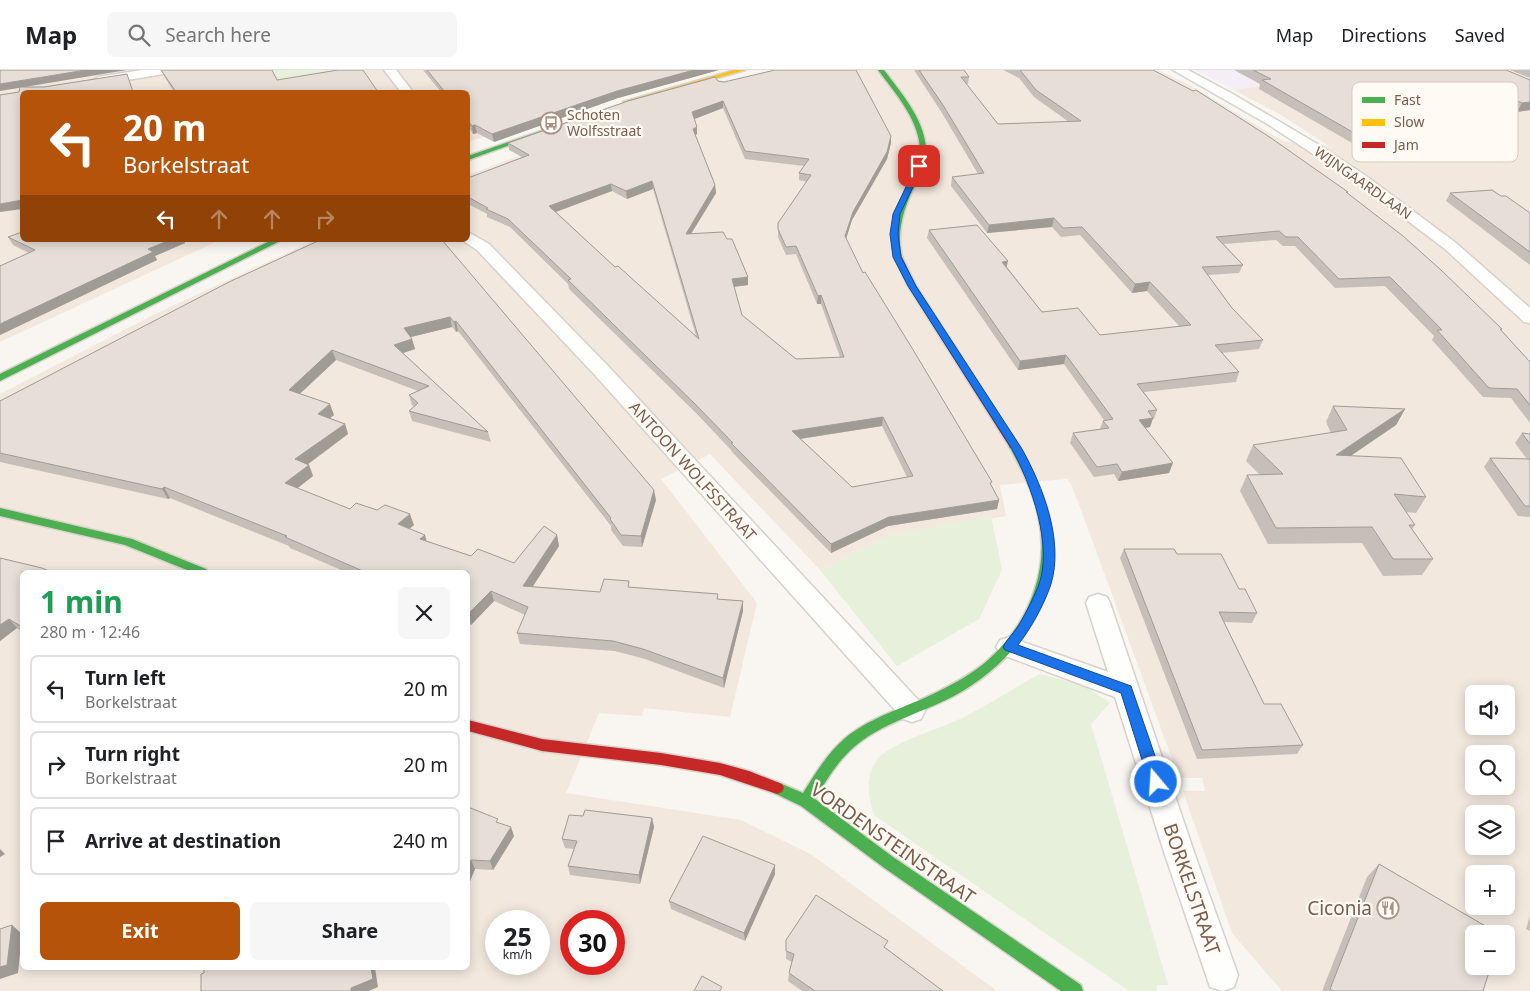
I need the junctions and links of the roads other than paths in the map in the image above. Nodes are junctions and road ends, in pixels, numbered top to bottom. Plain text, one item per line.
1 (163, 70) edge
2 (390, 70) edge
3 (742, 70) edge
4 (882, 70) edge
5 (1179, 70) edge
6 (753, 76) edge
7 (85, 83) edge
8 (405, 90) edge
9 (555, 128) edge
10 (470, 157) edge
11 (470, 238) edge
12 (251, 242) edge
13 (274, 242) edge
14 (220, 255) dead end
15 (1530, 318) edge
16 (0, 378) edge
17 (0, 512) edge
18 (197, 570) edge
19 (1098, 603) dead end
20 (1009, 647) junction
21 (1127, 690) junction
22 (912, 711) junction
23 (470, 727) edge
24 (806, 801) junction
25 (1222, 975) dead end
26 (1075, 991) edge

1 - 7 street
2 - 8 street
3 - 6 street
4 - 20 street
5 - 15 street, WIJNGAARDLAAN
9 - 10 street
11 - 22 street, ANTOON WOLFSSTRAAT
12 - 14 street
13 - 16 street
17 - 18 street
19 - 21 street, BORKELSTRAAT
20 - 21 street
20 - 22 street
21 - 25 street, BORKELSTRAAT
22 - 24 street
23 - 24 street, VORDENSTEINSTRAAT
24 - 26 street, VORDENSTEINSTRAAT

